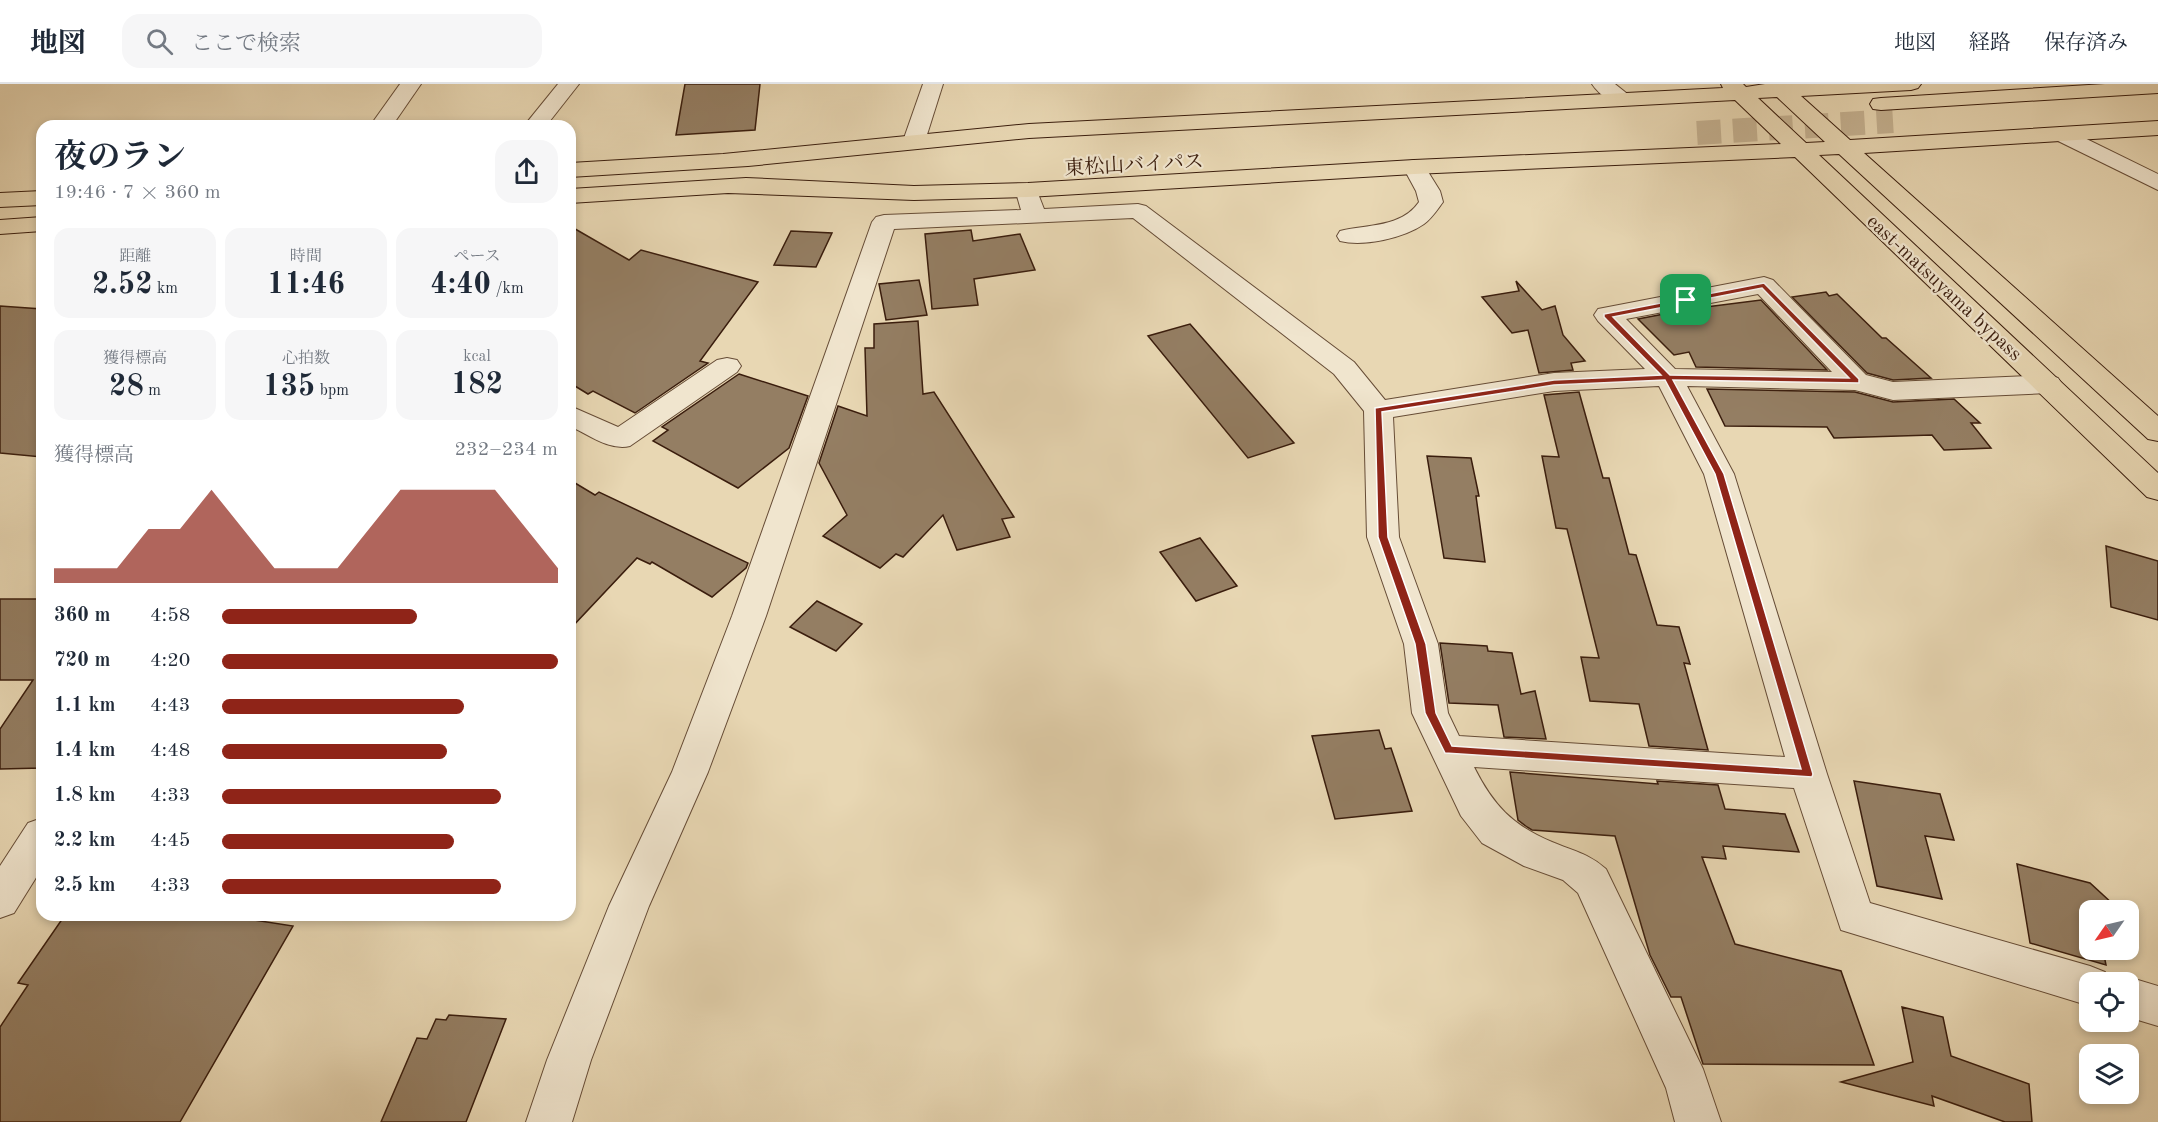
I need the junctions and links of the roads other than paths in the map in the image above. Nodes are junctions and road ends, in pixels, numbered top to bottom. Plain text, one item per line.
1 (411, 84) edge
2 (569, 84) edge
3 (933, 84) edge
4 (1602, 84) edge
5 (1911, 84) edge
6 (2158, 87) edge
7 (1780, 88) edge
8 (1736, 89) edge
9 (1624, 100) junction
10 (1874, 104) tunnel mouth
11 (2158, 106) edge
12 (385, 120) edge
13 (540, 120) edge
14 (1893, 120) tunnel mouth
15 (2158, 128) edge
16 (2062, 134) junction
17 (914, 141) junction
18 (1845, 147) junction
19 (1799, 150) junction
20 (725, 160) junction
21 (1414, 167) junction
22 (576, 170) edge
23 (2158, 183) edge
24 (724, 186) junction
25 (576, 196) edge
26 (36, 198) edge
27 (0, 200) edge
28 (1031, 203) junction
29 (36, 224) edge
30 (0, 227) edge
31 (1349, 236) dead end
32 (727, 366) dead end
33 (1668, 377) junction
34 (1856, 381) junction
35 (2048, 384) junction
36 (1378, 410) junction
37 (576, 418) edge
38 (2158, 432) edge
39 (2158, 490) edge
40 (1449, 750) junction
41 (1808, 774) junction
42 (36, 844) edge
43 (0, 900) edge
44 (2079, 983) edge
45 (2139, 1000) edge
46 (2158, 1006) edge
47 (549, 1122) edge
48 (1698, 1122) edge

1 - 12 street
2 - 13 street
3 - 17 street
4 - 9 street
5 - 7 highway
6 - 10 highway
7 - 8 highway
7 - 18 highway, east-matsuyama bypass
8 - 9 highway
8 - 19 highway, east-matsuyama bypass
9 - 17 highway
11 - 14 highway
15 - 16 highway
16 - 18 highway
16 - 23 street
17 - 20 highway
18 - 19 highway
18 - 38 highway, east-matsuyama bypass
19 - 21 highway
19 - 35 highway, east-matsuyama bypass
20 - 22 highway, 東松山バイパス
20 - 24 highway, 東松山バイパス
21 - 28 highway
21 - 31 street
24 - 25 highway, 東松山バイパス
24 - 28 highway
26 - 27 highway
28 - 36 street
28 - 47 street
29 - 30 highway
32 - 37 street
33 - 34 street
33 - 34 street
33 - 36 street
33 - 41 street
34 - 35 street
35 - 39 highway, east-matsuyama bypass
36 - 40 street
40 - 41 street
40 - 48 street
41 - 44 street
42 - 43 street
45 - 46 street

